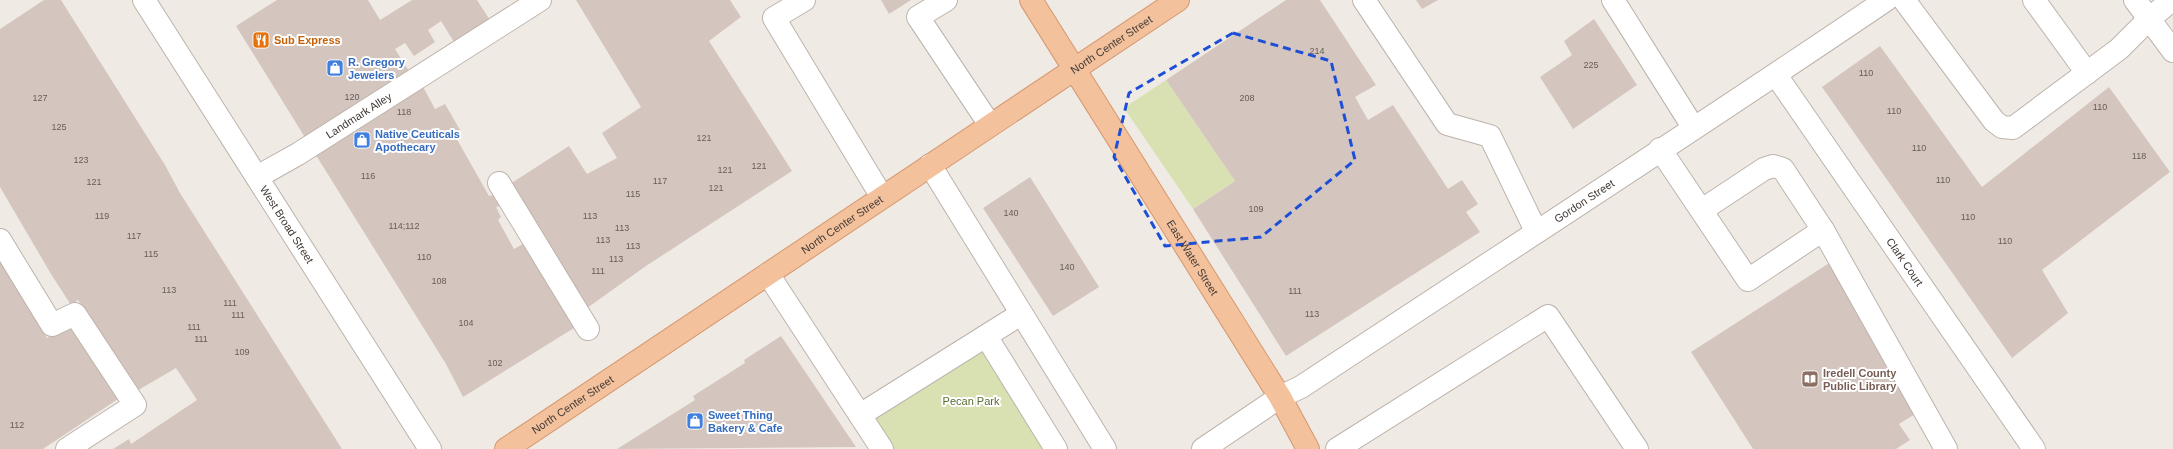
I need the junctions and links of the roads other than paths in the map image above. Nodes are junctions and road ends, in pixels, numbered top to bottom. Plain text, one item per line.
1 (144, 0) edge
2 (540, 0) edge
3 (804, 0) edge
4 (946, 0) edge
5 (1031, 0) edge
6 (1364, 0) edge
7 (1613, 0) edge
8 (1886, 0) edge
9 (1904, 0) edge
10 (2034, 0) edge
11 (2135, 0) edge
12 (2172, 0) edge
13 (1170, 2) edge
14 (2149, 19) junction
15 (2173, 51) edge
16 (1073, 69) junction
17 (2087, 73) junction
18 (1776, 75) junction
19 (990, 125) junction
20 (1693, 127) junction
21 (1660, 149) junction
22 (930, 165) junction
23 (257, 177) junction
24 (499, 183) dead end
25 (882, 197) junction
26 (1702, 210) junction
27 (1823, 230) junction
28 (1536, 231) junction
29 (0, 240) edge
30 (768, 274) junction
31 (1021, 314) junction
32 (588, 329) dead end
33 (986, 336) junction
34 (1280, 397) junction
35 (860, 415) junction
36 (67, 449) edge
37 (430, 449) edge
38 (506, 449) edge
39 (882, 449) edge
40 (1056, 449) edge
41 (1105, 449) edge
42 (1203, 449) edge
43 (1308, 449) edge
44 (1337, 449) edge
45 (1637, 449) edge
46 (1946, 449) edge
47 (2034, 449) edge

1 - 23 street, West Broad Street
2 - 23 street, Landmark Alley
3 - 25 street
4 - 19 street
5 - 16 main road, East Water Street
6 - 28 street
7 - 20 street
8 - 18 street, Gordon Street
9 - 17 street
10 - 17 street
11 - 14 street
12 - 14 street
13 - 16 main road, North Center Street
14 - 15 street
14 - 17 street
16 - 19 main road, North Center Street
16 - 34 main road, East Water Street
18 - 20 street, Gordon Street
18 - 47 street, Clark Court
19 - 22 main road, North Center Street
20 - 21 street, Gordon Street
21 - 26 street
21 - 28 street, Gordon Street
22 - 25 main road, North Center Street
22 - 31 street
23 - 37 street, West Broad Street
24 - 32 street
25 - 30 main road, North Center Street
26 - 27 street
26 - 27 street
27 - 46 street
28 - 34 street, Gordon Street
29 - 36 street
30 - 35 street
30 - 38 main road, North Center Street
31 - 33 street
31 - 41 street
33 - 35 street
33 - 40 street
34 - 42 street, Gordon Street
34 - 43 main road, East Water Street
35 - 39 street
44 - 45 street

